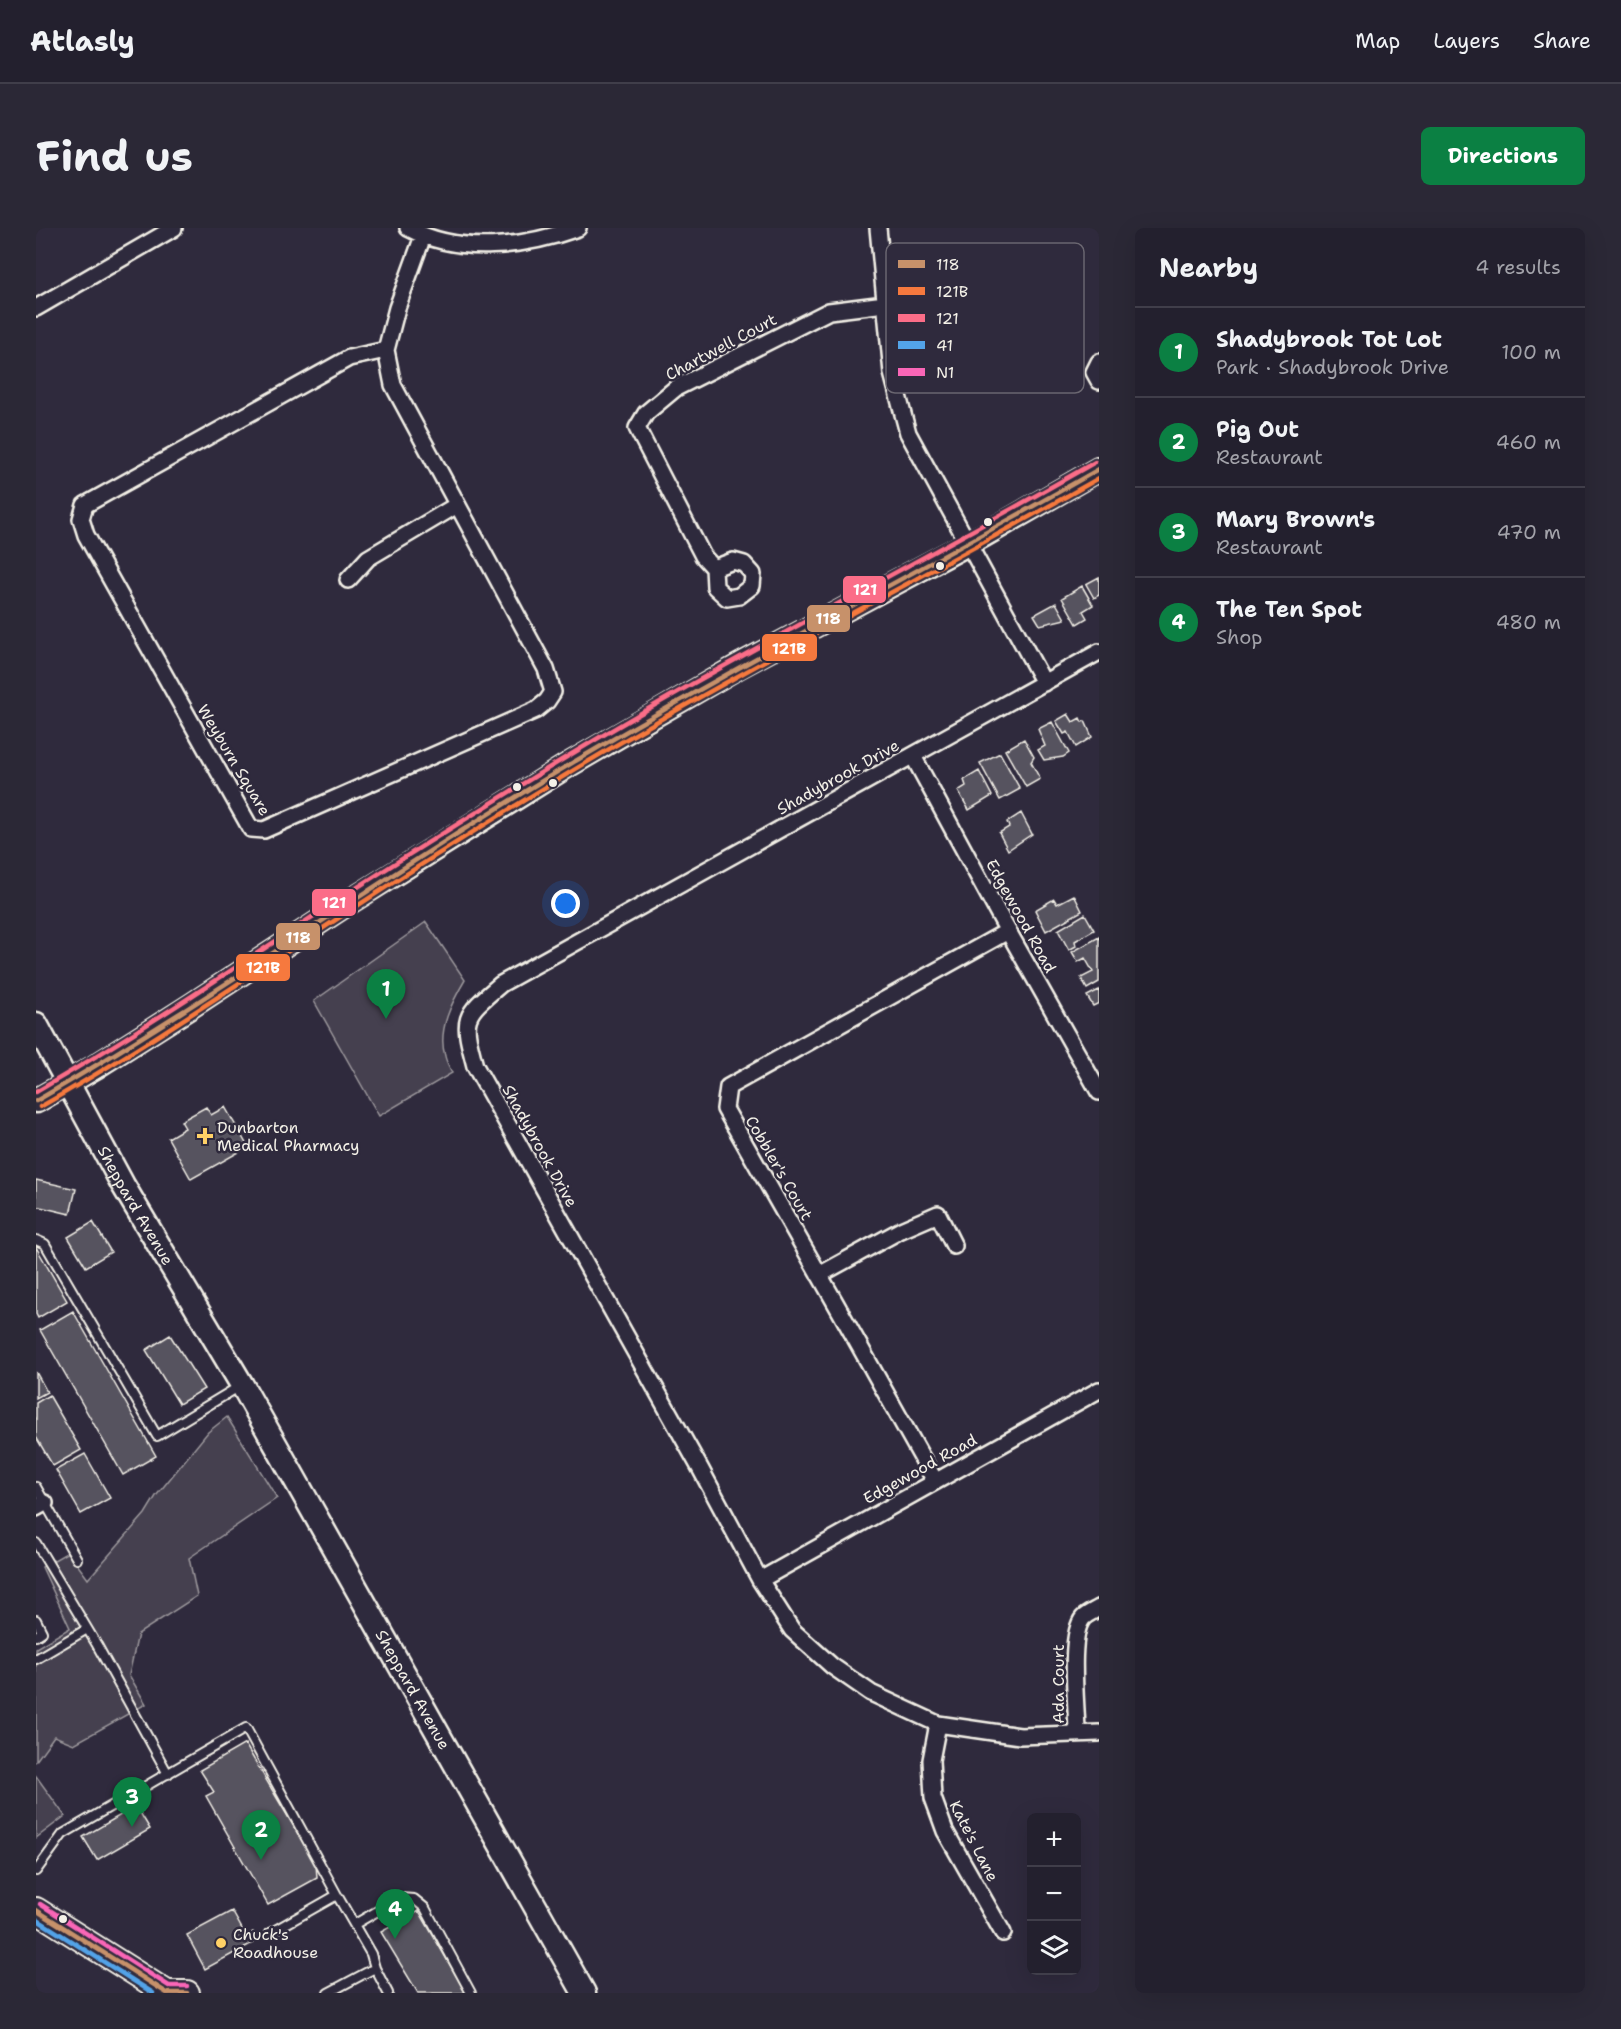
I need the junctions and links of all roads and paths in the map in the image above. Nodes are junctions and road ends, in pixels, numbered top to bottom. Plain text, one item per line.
1 (174, 228) edge
2 (408, 228) edge
3 (578, 228) edge
4 (878, 228) edge
5 (423, 236) junction
6 (885, 304) junction
7 (36, 308) edge
8 (886, 314) edge
9 (386, 350) junction
10 (1099, 362) edge
11 (1099, 381) edge
12 (897, 393) edge
13 (1099, 469) edge
14 (457, 505) junction
15 (967, 543) junction
16 (714, 568) dead end
17 (348, 580) dead end
18 (1099, 652) edge
19 (1044, 683) junction
20 (913, 756) junction
21 (1008, 932) junction
22 (36, 1024) edge
23 (69, 1082) junction
24 (1099, 1092) edge
25 (36, 1101) edge
26 (36, 1240) edge
27 (954, 1246) dead end
28 (819, 1275) junction
29 (242, 1385) junction
30 (1099, 1390) edge
31 (935, 1481) junction
32 (36, 1487) edge
33 (40, 1505) edge
34 (36, 1543) edge
35 (77, 1559) dead end
36 (760, 1580) junction
37 (1099, 1608) edge
38 (36, 1620) edge
39 (87, 1629) junction
40 (36, 1636) edge
41 (36, 1659) edge
42 (938, 1724) junction
43 (1077, 1733) junction
44 (1099, 1733) edge
45 (168, 1774) junction
46 (36, 1871) edge
47 (337, 1895) junction
48 (36, 1910) edge
49 (355, 1924) junction
50 (270, 1933) dead end
51 (1003, 1933) dead end
52 (375, 1968) junction
53 (167, 1993) edge
54 (187, 1993) edge
55 (328, 1993) edge
56 (388, 1993) edge
57 (471, 1993) edge
58 (584, 1993) edge

1 - 7 street
2 - 5 street
3 - 5 street
4 - 6 street
5 - 9 street, Weyburn Square
6 - 8 street
6 - 16 street, Chartwell Court
9 - 14 street, Weyburn Square
9 - 14 street, Weyburn Square
10 - 11 street
12 - 15 street
13 - 15 main road
14 - 17 street
15 - 19 street
15 - 23 main road
18 - 19 street, Shadybrook Drive
19 - 20 street, Shadybrook Drive
20 - 21 street, Edgewood Road
20 - 36 street, Shadybrook Drive
21 - 24 street, Edgewood Road
21 - 28 street, Cobbler's Court
22 - 23 main road, Sheppard Avenue
23 - 25 main road
23 - 29 main road, Sheppard Avenue
26 - 29 lane
27 - 28 street
28 - 31 street, Cobbler's Court
29 - 58 main road, Sheppard Avenue
30 - 31 street, Edgewood Road
31 - 36 street, Edgewood Road
32 - 33 lane
33 - 35 lane
34 - 39 lane
36 - 42 street, Shadybrook Drive
37 - 43 street, Ada Court
38 - 40 lane
39 - 41 lane
39 - 45 lane
42 - 43 street, Shadybrook Drive
42 - 51 street, Kate's Lane
43 - 44 street, Shadybrook Drive
45 - 46 lane
45 - 47 lane
47 - 49 lane
47 - 50 lane
48 - 53 main road
49 - 52 lane
49 - 57 lane
52 - 55 lane
52 - 56 lane
53 - 54 main road

